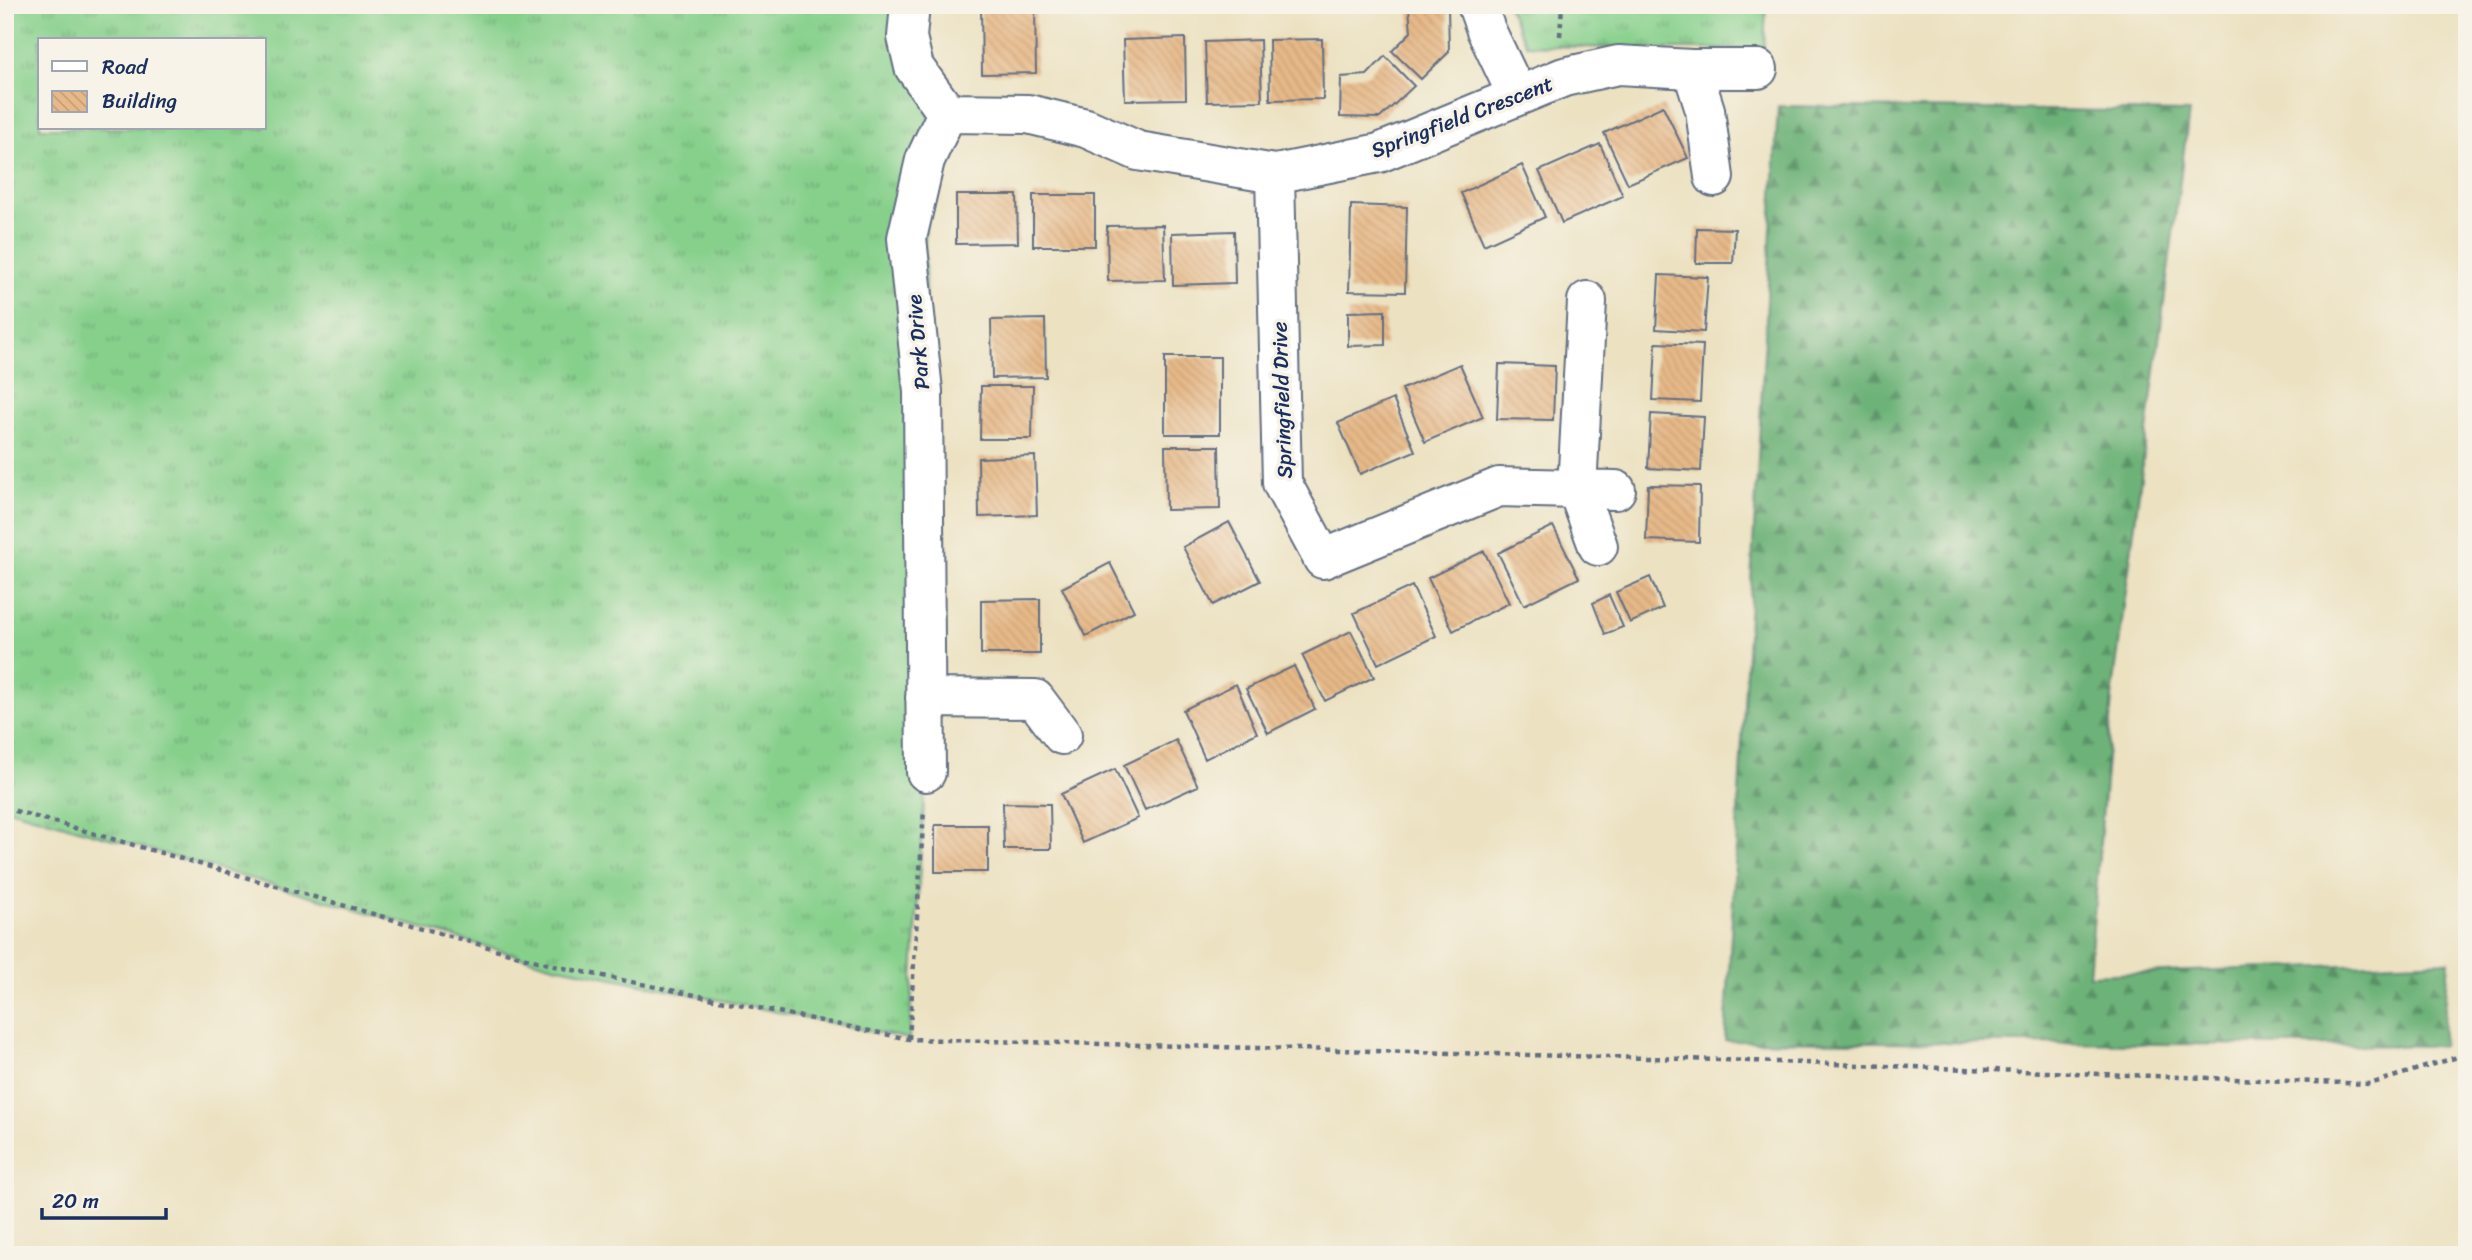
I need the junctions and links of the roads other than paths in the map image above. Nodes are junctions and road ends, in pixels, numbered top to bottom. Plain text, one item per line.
1 (909, 5) edge
2 (1477, 5) edge
3 (1692, 69) junction
4 (1758, 69) dead end
5 (1517, 95) junction
6 (947, 113) junction
7 (1275, 174) junction
8 (1714, 177) dead end
9 (1587, 301) dead end
10 (1577, 489) junction
11 (1616, 490) dead end
12 (1598, 546) dead end
13 (925, 698) junction
14 (1062, 735) dead end
15 (926, 772) road end

1 - 6 street
2 - 5 street
3 - 4 street, Springfield Crescent
3 - 5 street, Springfield Crescent
3 - 8 street
5 - 7 street, Springfield Crescent
6 - 7 street, Springfield Crescent
6 - 13 street, Park Drive
7 - 10 street, Springfield Drive
9 - 10 street
10 - 11 street, Springfield Drive
10 - 12 street
13 - 14 street
13 - 15 street, Park Drive

